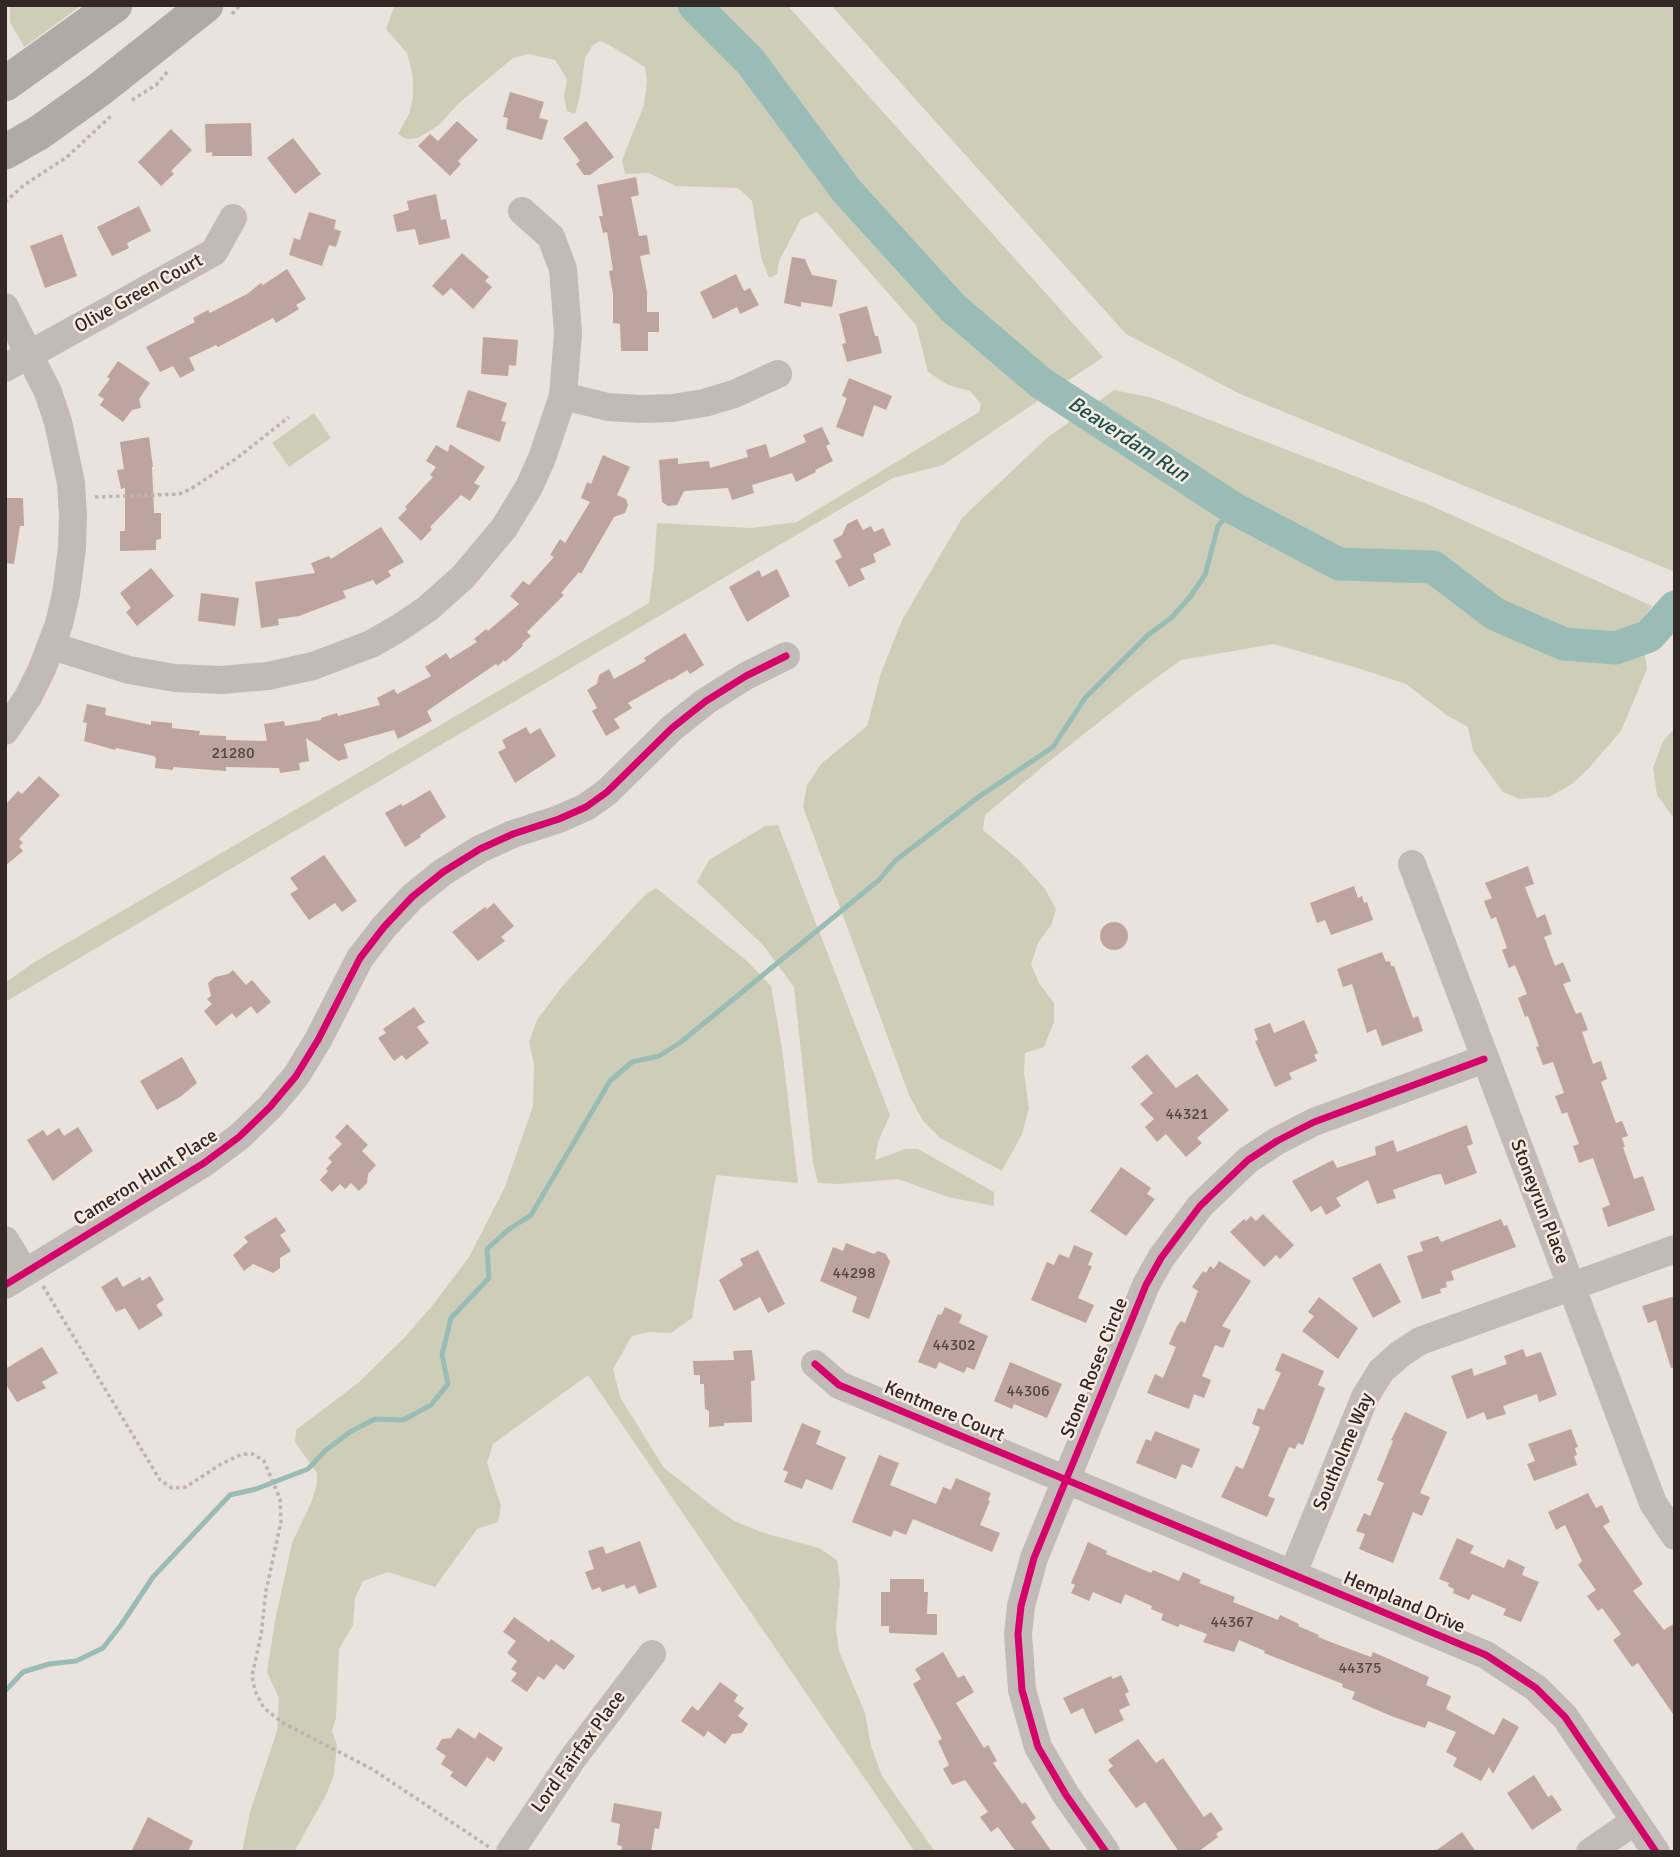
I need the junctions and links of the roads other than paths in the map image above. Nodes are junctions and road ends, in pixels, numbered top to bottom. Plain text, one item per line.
1 (115, 5) edge
2 (206, 5) edge
3 (5, 84) edge
4 (5, 152) edge
5 (522, 211) dead end
6 (233, 218) dead end
7 (5, 307) edge
8 (30, 355) junction
9 (5, 368) edge
10 (778, 374) dead end
11 (563, 396) junction
12 (52, 646) junction
13 (786, 656) dead end
14 (5, 731) edge
15 (1412, 864) dead end
16 (1484, 1059) junction
17 (5, 1240) edge
18 (1675, 1249) edge
19 (15, 1279) edge
20 (1571, 1287) junction
21 (815, 1364) dead end
22 (1065, 1480) junction
23 (1675, 1536) edge
24 (1293, 1573) junction
25 (652, 1654) dead end
26 (1635, 1821) junction
27 (510, 1852) edge
28 (1106, 1852) edge
29 (1590, 1852) edge
30 (1656, 1852) edge

1 - 3 main road
2 - 4 main road
5 - 11 street
6 - 8 street, Olive Green Court
7 - 8 street
8 - 9 street, Olive Green Court
8 - 12 street
10 - 11 street
11 - 12 street
12 - 14 street
13 - 19 street, Cameron Hunt Place
15 - 16 street, Stoneyrun Place
16 - 20 street, Stoneyrun Place
16 - 22 street, Stone Roses Circle
17 - 19 street
18 - 20 street, Southolme Way
20 - 23 street, Stoneyrun Place
20 - 24 street, Southolme Way
21 - 22 street, Kentmere Court
22 - 24 street, Hempland Drive
22 - 28 street, Stone Roses Circle
24 - 26 street, Hempland Drive
25 - 27 street, Lord Fairfax Place
26 - 29 street
26 - 30 street, Hempland Drive

